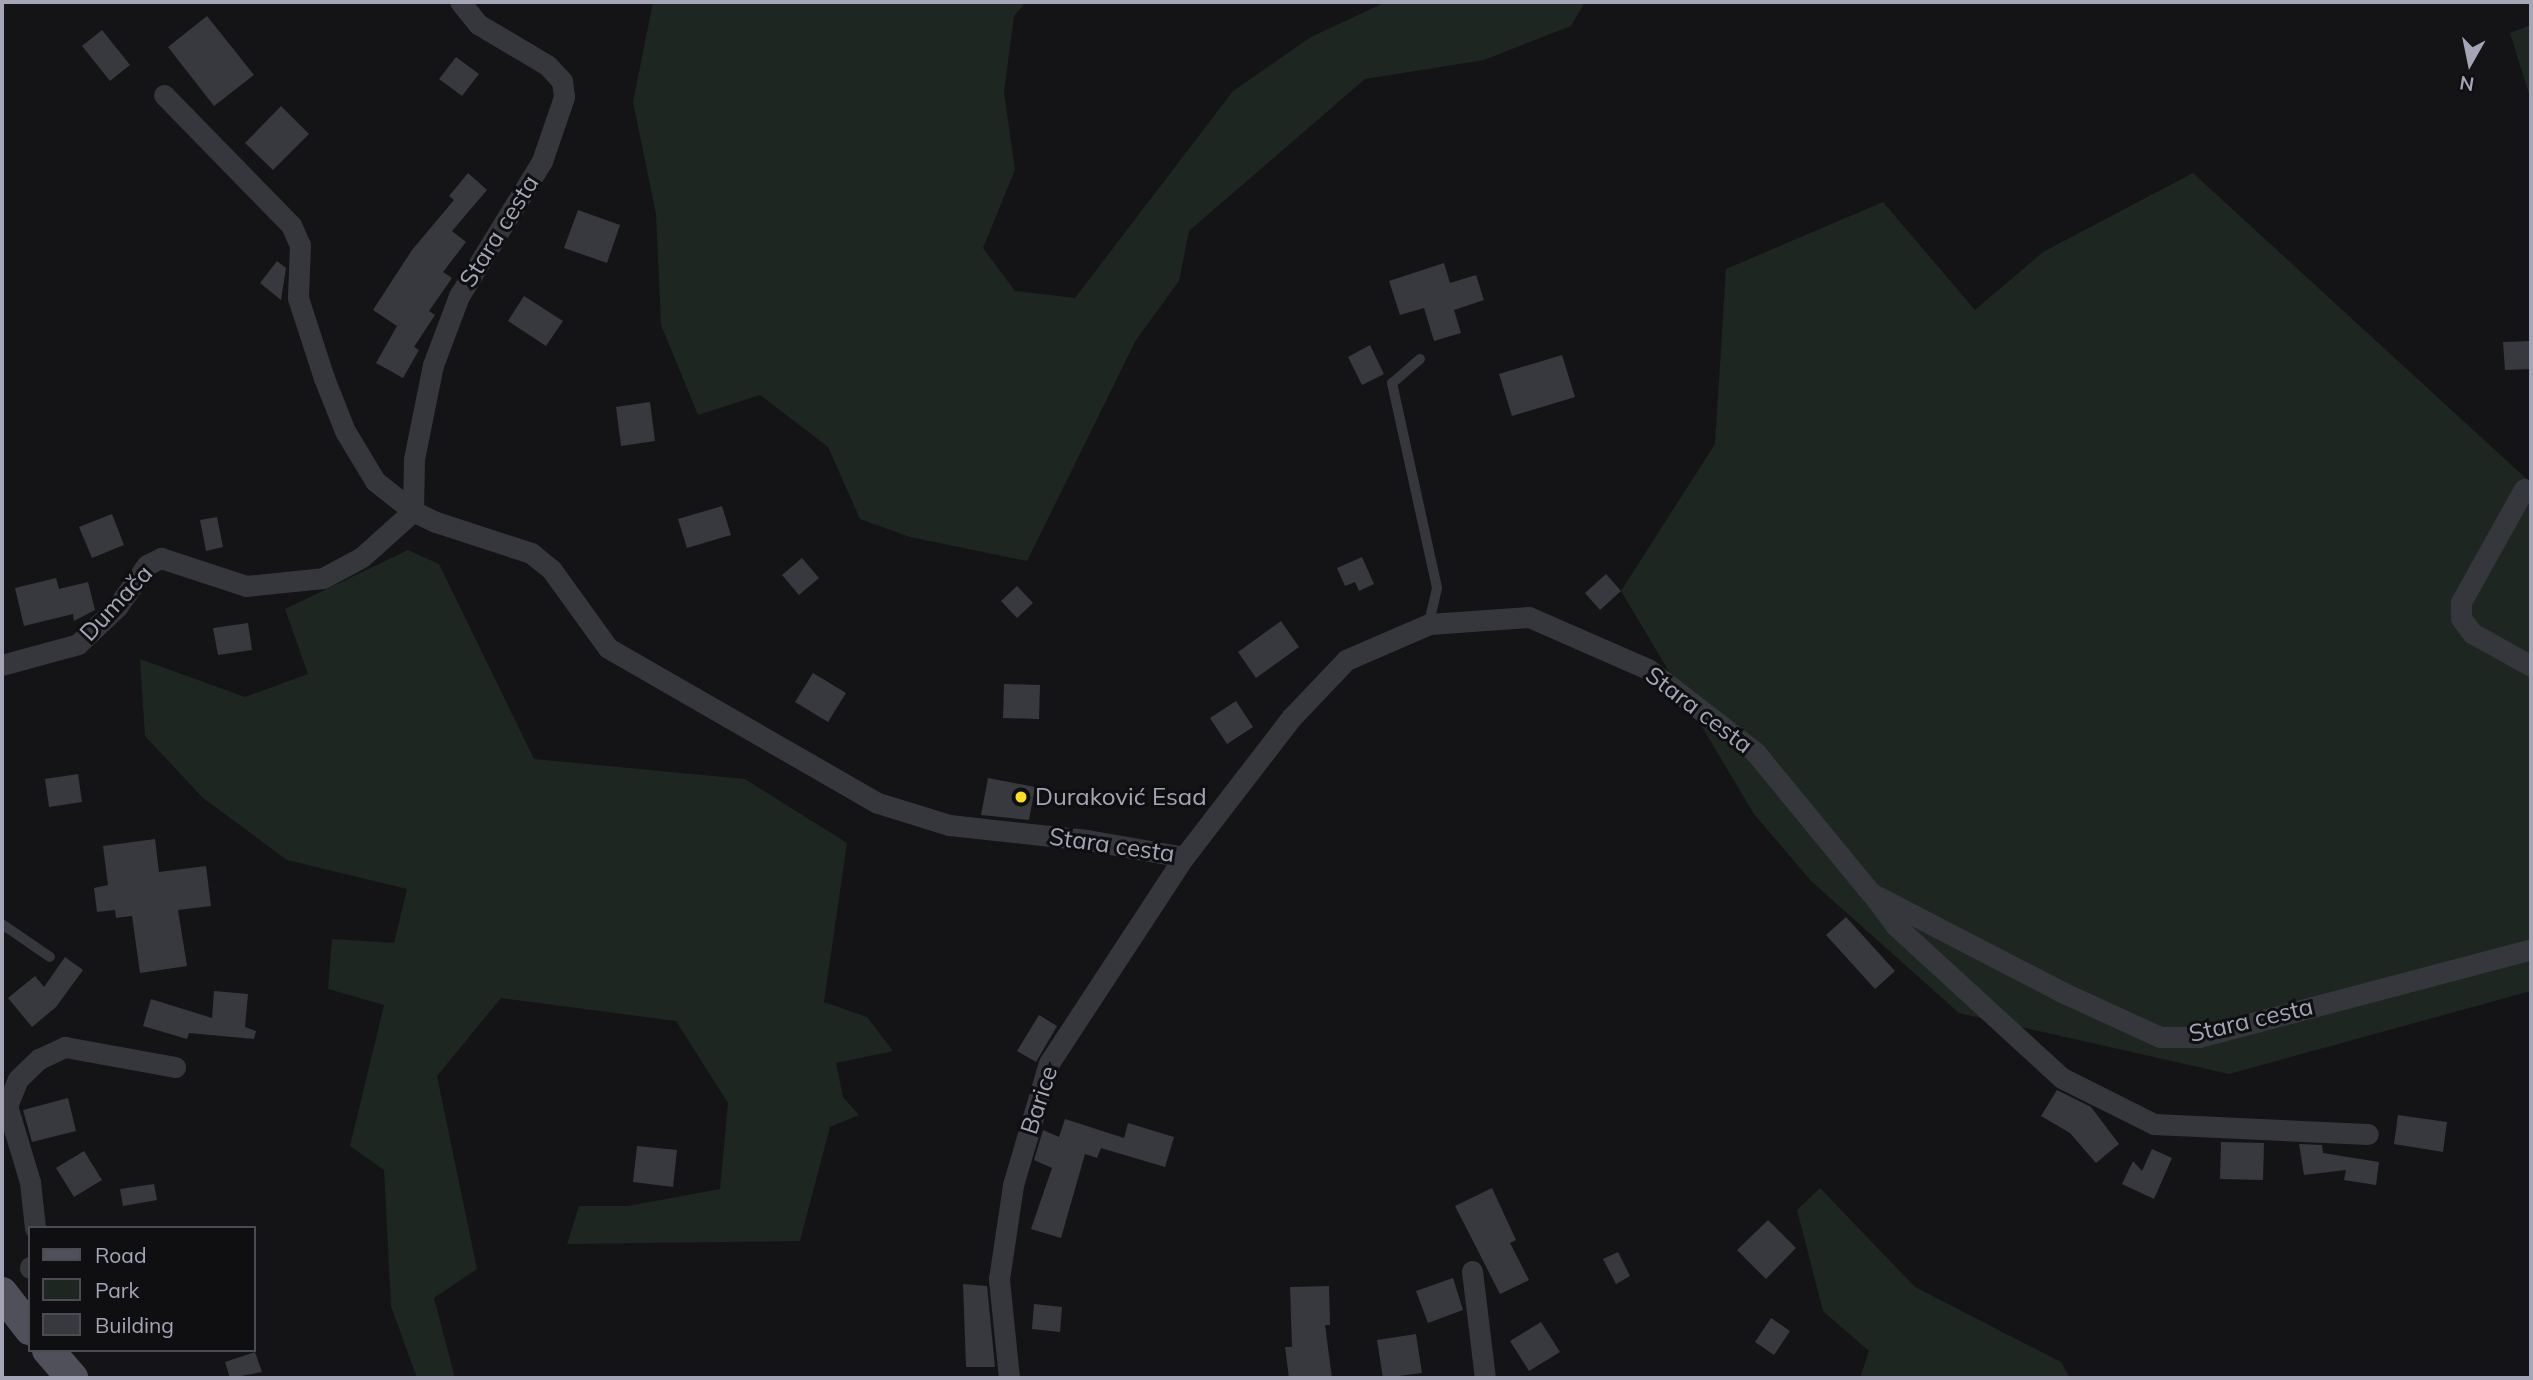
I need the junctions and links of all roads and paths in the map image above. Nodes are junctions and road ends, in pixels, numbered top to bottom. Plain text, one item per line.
1 (460, 2) edge
2 (164, 96) dead end
3 (1420, 359) dead end
4 (2524, 489) dead end
5 (414, 511) junction
6 (1429, 624) junction
7 (2, 665) edge
8 (2531, 666) edge
9 (1184, 857) junction
10 (1871, 892) junction
11 (2, 924) edge
12 (2531, 949) edge
13 (50, 957) dead end
14 (175, 1067) dead end
15 (2368, 1134) dead end
16 (35, 1226) edge
17 (1472, 1271) dead end
18 (2, 1293) edge
19 (28, 1326) edge
20 (50, 1352) edge
21 (72, 1378) edge
22 (1009, 1378) edge
23 (1485, 1378) edge

1 - 5 street, Stara cesta
2 - 5 street, Stara cesta
3 - 6 lane
4 - 8 street
5 - 7 street, Dumača
5 - 9 street, Stara cesta
6 - 9 street, Stara cesta
6 - 10 street, Stara cesta
9 - 22 street, Barice
10 - 12 street, Stara cesta
10 - 15 street, Stara cesta
11 - 13 lane
14 - 16 street
17 - 23 street
18 - 19 main road
20 - 21 main road

